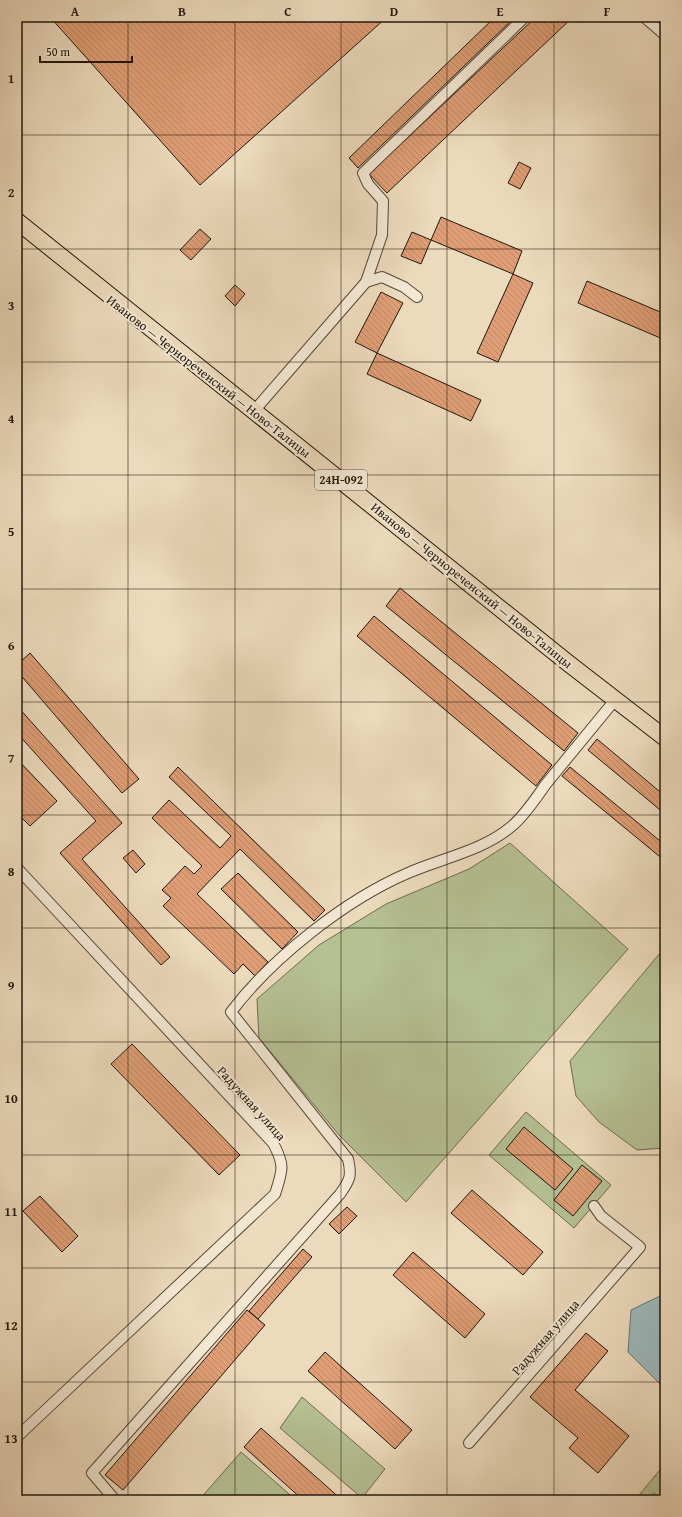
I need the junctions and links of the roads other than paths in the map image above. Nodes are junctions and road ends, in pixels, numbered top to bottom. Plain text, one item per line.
1 (525, 17) edge
2 (644, 17) edge
3 (665, 35) edge
4 (17, 222) edge
5 (366, 282) junction
6 (417, 298) dead end
7 (254, 411) junction
8 (616, 700) junction
9 (665, 738) edge
10 (17, 868) edge
11 (594, 1206) dead end
12 (17, 1437) edge
13 (469, 1443) dead end
14 (116, 1500) edge

1 - 5 street
2 - 3 street
4 - 7 main road, Иваново — Чернореченский — Ново-Талицы / 24Н-092
5 - 6 street
5 - 7 street
7 - 8 main road, Иваново — Чернореченский — Ново-Талицы / 24Н-092
8 - 9 main road, Иваново — Чернореченский — Ново-Талицы / 24Н-092
8 - 14 street
10 - 12 street, Радужная улица
11 - 13 street, Радужная улица

